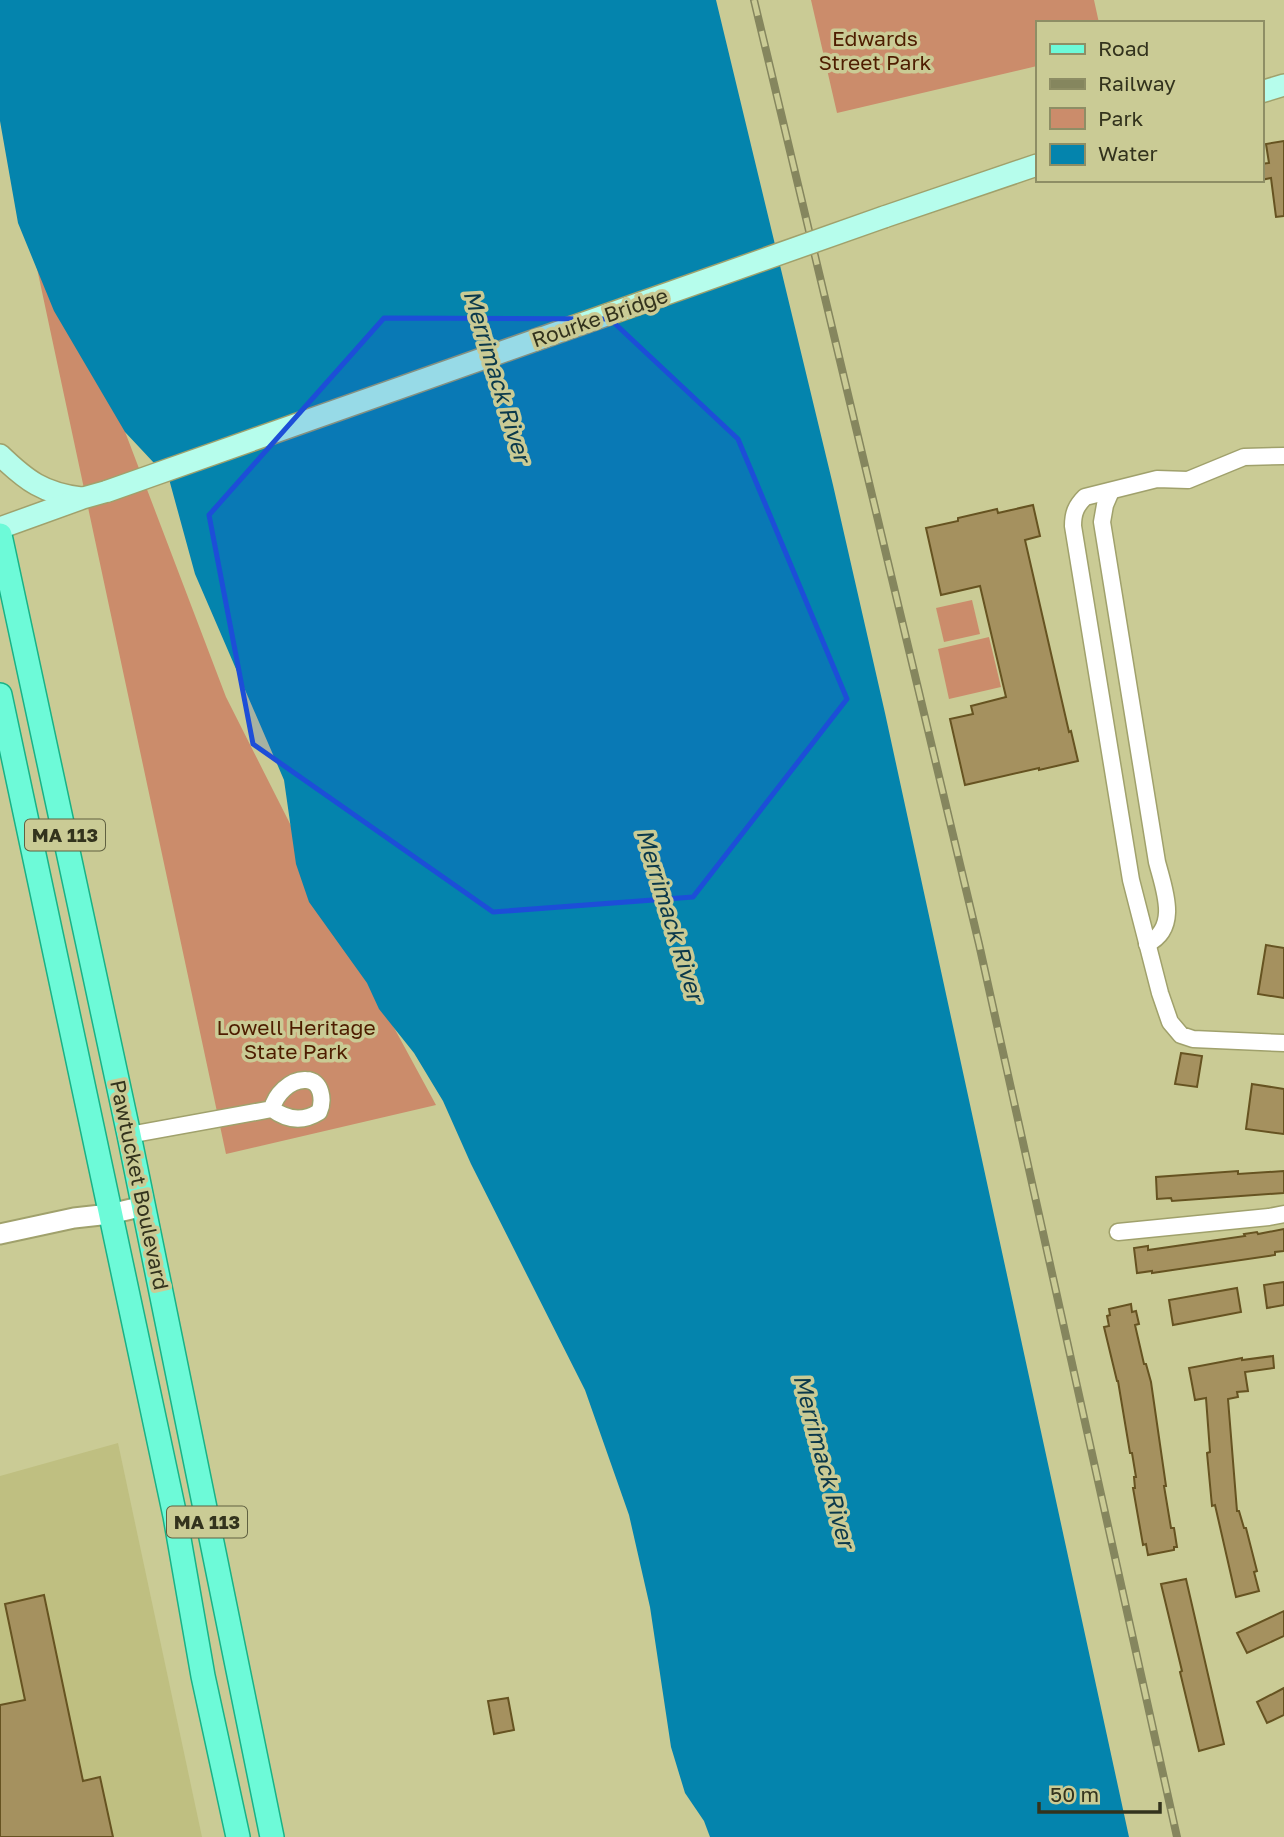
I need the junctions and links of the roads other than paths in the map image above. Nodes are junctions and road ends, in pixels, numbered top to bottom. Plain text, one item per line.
1 (1284, 85) edge
2 (1263, 91) edge
3 (1036, 165) edge
4 (0, 455) edge
5 (1284, 456) edge
6 (1111, 491) junction
7 (83, 498) junction
8 (0, 528) edge
9 (0, 535) edge
10 (0, 695) edge
11 (1147, 944) junction
12 (1284, 1043) edge
13 (272, 1109) dead end
14 (129, 1135) junction
15 (144, 1206) junction
16 (1284, 1213) edge
17 (110, 1214) junction
18 (1118, 1232) dead end
19 (0, 1234) edge
20 (238, 1837) edge
21 (272, 1837) edge

1 - 2 main road
3 - 7 main road, Rourke Bridge, bridge
4 - 7 main road, Rourke Bridge
5 - 6 street
6 - 11 street
6 - 11 street
7 - 8 main road, Rourke Bridge
9 - 14 main road, Pawtucket Boulevard / MA 113
10 - 17 main road, Pawtucket Boulevard / MA 113
11 - 12 street
13 - 14 street
14 - 15 main road, Pawtucket Boulevard / MA 113
15 - 17 street
15 - 21 main road, Pawtucket Boulevard / MA 113
16 - 18 street
17 - 19 street
17 - 20 main road, Pawtucket Boulevard / MA 113

